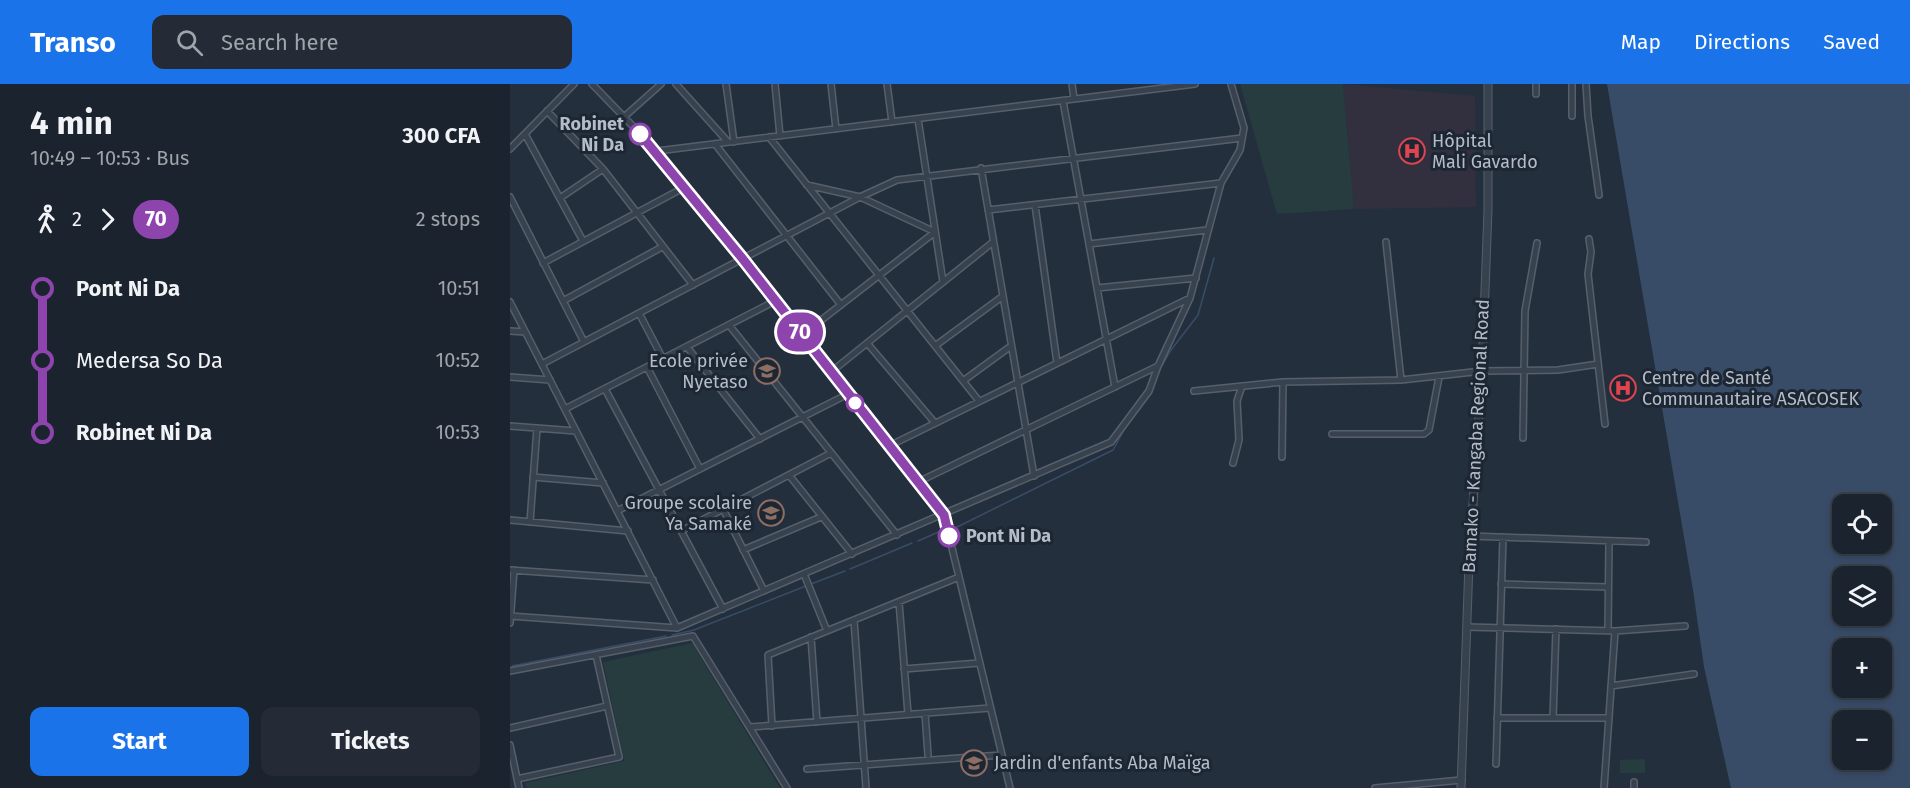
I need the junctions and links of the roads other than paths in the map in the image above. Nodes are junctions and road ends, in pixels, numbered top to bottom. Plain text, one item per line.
1 (574, 84) edge
2 (592, 84) edge
3 (661, 84) edge
4 (676, 84) edge
5 (726, 84) edge
6 (775, 84) edge
7 (831, 84) edge
8 (887, 84) edge
9 (1072, 84) edge
10 (1195, 84) edge
11 (1231, 84) edge
12 (1488, 84) edge
13 (1536, 84) edge
14 (1572, 84) edge
15 (1586, 84) edge
16 (1536, 94) dead end
17 (1074, 99) junction
18 (1063, 100) junction
19 (547, 111) junction
20 (1572, 116) dead end
21 (624, 117) junction
22 (918, 118) junction
23 (892, 122) junction
24 (836, 129) junction
25 (525, 134) junction
26 (780, 136) junction
27 (769, 137) junction
28 (1242, 138) junction
29 (731, 142) junction
30 (716, 144) junction
31 (510, 149) edge
32 (657, 151) junction
33 (1073, 158) junction
34 (603, 168) junction
35 (981, 168) junction
36 (927, 176) junction
37 (1221, 183) junction
38 (807, 185) junction
39 (685, 187) junction
40 (1599, 195) dead end
41 (510, 197) edge
42 (860, 197) junction
43 (560, 198) junction
44 (1080, 199) junction
45 (1035, 204) junction
46 (988, 210) junction
47 (830, 212) junction
48 (635, 213) junction
49 (1207, 230) junction
50 (935, 232) junction
51 (787, 235) junction
52 (1589, 239) dead end
53 (584, 241) junction
54 (993, 242) junction
55 (1386, 242) dead end
56 (1537, 243) dead end
57 (1089, 244) junction
58 (662, 247) junction
59 (742, 258) junction
60 (543, 263) junction
61 (879, 275) junction
62 (1196, 278) junction
63 (943, 282) junction
64 (693, 285) junction
65 (1097, 288) junction
66 (1003, 296) junction
67 (1190, 298) junction
68 (775, 301) junction
69 (510, 302) edge
70 (563, 302) junction
71 (841, 305) junction
72 (907, 311) junction
73 (639, 313) junction
74 (729, 325) junction
75 (510, 331) edge
76 (525, 332) junction
77 (802, 335) junction
78 (1106, 339) junction
79 (584, 342) junction
80 (867, 343) junction
81 (935, 346) junction
82 (1011, 346) junction
83 (687, 347) junction
84 (663, 359) junction
85 (1057, 363) junction
86 (542, 364) junction
87 (1598, 364) junction
88 (1158, 366) junction
89 (647, 367) junction
90 (1522, 370) junction
91 (1482, 371) junction
92 (831, 372) junction
93 (510, 376) edge
94 (1439, 377) junction
95 (550, 380) junction
96 (1401, 380) junction
97 (963, 381) junction
98 (1017, 382) junction
99 (1283, 382) junction
100 (1242, 386) junction
101 (1115, 387) junction
102 (605, 389) junction
103 (1194, 391) dead end
104 (848, 394) junction
105 (980, 401) junction
106 (565, 409) junction
107 (802, 417) junction
108 (935, 423) junction
109 (1605, 424) dead end
110 (510, 426) edge
111 (537, 428) junction
112 (1026, 430) junction
113 (576, 431) junction
114 (1332, 435) dead end
115 (760, 438) junction
116 (1523, 438) dead end
117 (889, 446) junction
118 (831, 453) junction
119 (1282, 457) dead end
120 (1233, 463) dead end
121 (700, 469) junction
122 (789, 475) junction
123 (1034, 476) junction
124 (533, 477) junction
125 (918, 482) junction
126 (603, 483) junction
127 (659, 489) junction
128 (723, 509) junction
129 (617, 511) junction
130 (944, 515) junction
131 (821, 517) junction
132 (510, 520) edge
133 (530, 522) junction
134 (628, 531) junction
135 (681, 531) junction
136 (897, 535) junction
137 (1470, 536) junction
138 (1503, 537) junction
139 (1609, 541) junction
140 (1646, 542) dead end
141 (743, 550) junction
142 (852, 554) junction
143 (512, 570) edge
144 (804, 574) junction
145 (959, 577) junction
146 (653, 580) junction
147 (1502, 584) junction
148 (1608, 587) junction
149 (764, 591) junction
150 (898, 602) junction
151 (723, 609) junction
152 (510, 615) edge
153 (854, 620) junction
154 (510, 623) edge
155 (1684, 626) dead end
156 (667, 627) junction
157 (1467, 627) junction
158 (677, 628) junction
159 (1500, 628) junction
160 (1556, 630) junction
161 (827, 631) junction
162 (1611, 631) junction
163 (811, 637) junction
164 (671, 640) junction
165 (596, 655) junction
166 (979, 663) junction
167 (904, 669) junction
168 (510, 671) edge
169 (1694, 674) dead end
170 (1611, 686) junction
171 (608, 706) junction
172 (990, 708) junction
173 (925, 713) junction
174 (908, 714) junction
175 (862, 718) junction
176 (1497, 718) junction
177 (1553, 718) junction
178 (1609, 718) junction
179 (817, 722) junction
180 (772, 726) junction
181 (750, 727) junction
182 (510, 728) edge
183 (510, 745) edge
184 (928, 755) dead end
185 (1002, 755) junction
186 (1496, 764) dead end
187 (865, 765) junction
188 (807, 769) dead end
189 (517, 779) junction
190 (1462, 784) edge
191 (1401, 787) edge
192 (519, 788) edge
193 (787, 788) edge
194 (866, 788) edge
195 (1010, 788) edge
196 (1375, 788) edge
197 (1604, 788) edge

1 - 19 street
2 - 21 street
3 - 21 street
4 - 29 street
5 - 29 street
6 - 26 street
7 - 24 street
8 - 23 street
9 - 17 street
10 - 17 street
11 - 28 street
12 - 91 street, Bamako - Kangaba Regional Road
13 - 16 street
14 - 20 street
15 - 40 street
17 - 18 street
18 - 22 street
18 - 33 street
19 - 25 street
19 - 34 street
21 - 32 street
22 - 23 street
22 - 36 street
23 - 24 street
24 - 26 street
25 - 31 street
25 - 43 street
26 - 27 street
27 - 29 street
27 - 38 street
28 - 33 street
28 - 37 street
29 - 30 street
30 - 32 street
30 - 51 street
32 - 39 street
33 - 35 street
33 - 44 street
34 - 43 street
34 - 48 street
35 - 36 street
35 - 46 street
36 - 42 street
36 - 50 street
37 - 44 street
37 - 49 street
38 - 42 street
38 - 47 street
39 - 48 street
39 - 59 street
41 - 60 street
42 - 47 street
42 - 50 street
43 - 53 street
44 - 45 street
44 - 57 street
45 - 46 street
45 - 85 street
46 - 54 street
47 - 51 street
47 - 61 street
48 - 53 street
48 - 58 street
49 - 57 street
49 - 62 street
50 - 61 street
50 - 63 street
51 - 59 street
51 - 71 street
52 - 87 street
53 - 60 street
54 - 63 street
54 - 66 street
55 - 96 street
56 - 90 street
57 - 65 street
58 - 64 street
58 - 70 street
59 - 64 street
59 - 68 street
60 - 70 street
61 - 71 street
61 - 72 street
62 - 65 street
62 - 67 street
63 - 72 street
64 - 73 street
65 - 78 street
66 - 81 street
66 - 82 street
67 - 78 street
67 - 88 street
68 - 74 street
68 - 77 street
69 - 76 street
70 - 79 street
71 - 77 street
72 - 80 street
72 - 81 street
73 - 79 street
73 - 84 street
74 - 83 street
74 - 107 street
75 - 76 street
76 - 86 street
77 - 92 street
78 - 85 street
78 - 101 street
79 - 86 street
80 - 92 street
80 - 108 street
81 - 97 street
82 - 97 street
82 - 98 street
83 - 84 street
83 - 115 street
84 - 89 street
85 - 98 street
86 - 95 street
87 - 90 street
87 - 109 street
88 - 101 street
88 - 123 street
89 - 102 street
89 - 121 street
90 - 91 street
90 - 116 street
91 - 94 street
91 - 137 street, Bamako - Kangaba Regional Road
92 - 104 street
93 - 95 street
94 - 96 street
94 - 114 street
95 - 106 street
96 - 99 street
97 - 105 street
98 - 105 street
98 - 112 street
99 - 100 street
99 - 119 street
100 - 103 street
100 - 120 street
101 - 112 street
102 - 106 street
102 - 127 street
104 - 107 street
104 - 117 street
105 - 108 street
106 - 113 street
107 - 115 street
107 - 118 street
108 - 117 street
110 - 111 street
111 - 113 street
111 - 124 street
112 - 123 street
112 - 125 street
113 - 126 street
115 - 121 street
117 - 125 street
118 - 122 street
118 - 136 street
121 - 127 street
122 - 128 street
122 - 131 street
123 - 130 street
124 - 126 street
124 - 133 street
125 - 130 street
126 - 129 street
127 - 129 street
127 - 135 street
128 - 135 street
128 - 141 street
129 - 134 street
130 - 136 street
130 - 145 street
131 - 141 street
131 - 142 street
132 - 133 street
133 - 134 street
134 - 146 street
135 - 151 street
136 - 142 street
137 - 138 street
137 - 157 street, Bamako - Kangaba Regional Road
138 - 139 street
138 - 147 street
139 - 140 street
139 - 148 street
141 - 149 street
142 - 144 street
143 - 146 street
143 - 152 street
144 - 149 street
144 - 161 street
145 - 150 street
145 - 166 street
146 - 158 street
147 - 148 street
147 - 159 street
148 - 162 street
149 - 151 street
150 - 153 street
150 - 167 street
151 - 158 street
152 - 154 street
152 - 156 street
153 - 161 street
153 - 175 street
155 - 162 street
156 - 158 street
156 - 164 street
157 - 159 street
157 - 190 street, Bamako - Kangaba Regional Road
159 - 160 street
159 - 176 street
160 - 162 street
160 - 177 street
161 - 163 street
162 - 170 street
163 - 179 street
163 - 180 street
164 - 165 street
164 - 181 street
165 - 168 street
165 - 171 street
166 - 167 street
166 - 172 street
167 - 174 street
169 - 170 street
170 - 178 street
171 - 182 street
171 - 189 street
172 - 173 street
172 - 185 street
173 - 174 street
173 - 184 street
174 - 175 street
175 - 179 street
175 - 187 street
176 - 177 street
176 - 186 street
177 - 178 street
178 - 197 street
179 - 180 street
180 - 181 street
181 - 193 street
183 - 189 street
185 - 187 street
185 - 195 street
187 - 188 street
187 - 194 street
189 - 192 street
190 - 191 street
191 - 196 street

